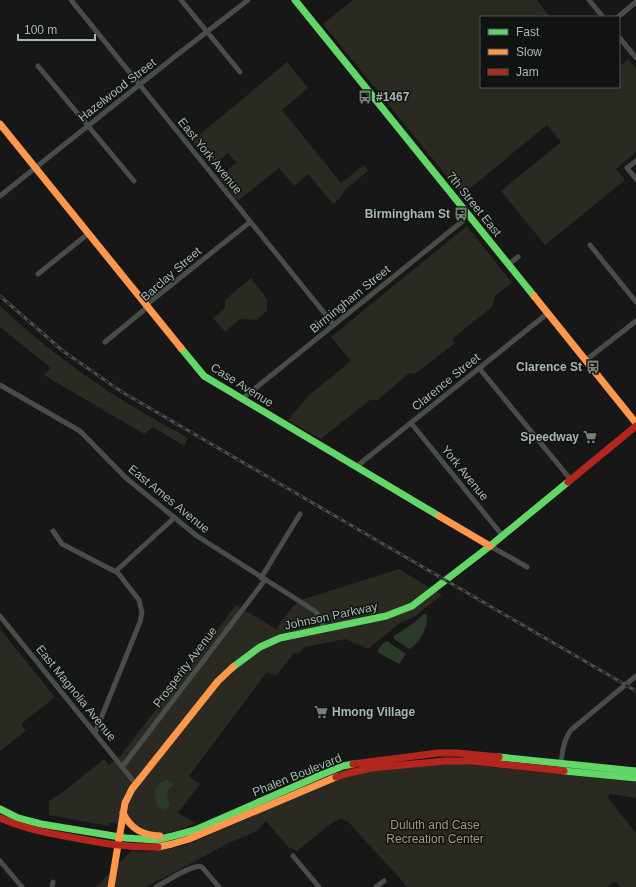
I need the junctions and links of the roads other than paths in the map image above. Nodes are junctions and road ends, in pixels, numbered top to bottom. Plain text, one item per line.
1 (71, 0) edge
2 (181, 0) edge
3 (248, 0) edge
4 (295, 0) edge
5 (589, 0) edge
6 (636, 2) edge
7 (602, 16) edge
8 (619, 16) edge
9 (207, 32) junction
10 (620, 38) edge
11 (636, 58) edge
12 (38, 66) dead end
13 (240, 72) dead end
14 (140, 85) junction
15 (0, 124) edge
16 (87, 126) junction
17 (636, 161) edge
18 (35, 168) junction
19 (636, 179) edge
20 (134, 181) dead end
21 (0, 196) edge
22 (468, 214) junction
23 (250, 222) junction
24 (88, 233) junction
25 (590, 245) dead end
26 (518, 257) dead end
27 (509, 264) junction
28 (38, 274) dead end
29 (636, 302) edge
30 (147, 306) junction
31 (548, 312) junction
32 (636, 320) edge
33 (334, 325) junction
34 (105, 342) dead end
35 (586, 360) junction
36 (479, 368) junction
37 (0, 386) edge
38 (242, 399) junction
39 (411, 423) junction
40 (636, 424) edge
41 (357, 466) junction
42 (571, 480) junction
43 (300, 514) dead end
44 (174, 518) junction
45 (53, 532) dead end
46 (502, 535) junction
47 (490, 546) junction
48 (527, 567) dead end
49 (116, 571) junction
50 (263, 579) junction
51 (0, 616) edge
52 (324, 628) junction
53 (636, 676) edge
54 (95, 733) junction
55 (561, 766) junction
56 (122, 767) junction
57 (636, 771) edge
58 (636, 778) edge
59 (135, 783) junction
60 (0, 809) edge
61 (123, 813) junction
62 (0, 818) edge
63 (190, 832) junction
64 (119, 836) junction
65 (118, 845) junction
66 (293, 856) dead end
67 (0, 861) edge
68 (384, 881) dead end
69 (22, 887) edge
70 (111, 887) edge
71 (156, 887) edge
72 (219, 887) edge
73 (319, 887) edge
74 (376, 887) edge

1 - 14 street, East York Avenue
2 - 9 street
3 - 9 street, Hazelwood Street
4 - 22 street, 7th Street East
5 - 7 street
6 - 8 street
9 - 13 street
9 - 14 street, Hazelwood Street
10 - 11 street
12 - 16 street
14 - 16 street, Hazelwood Street
14 - 23 street, East York Avenue
15 - 18 street, Case Avenue
16 - 18 street, Hazelwood Street
16 - 20 street
17 - 19 street
18 - 21 street, Hazelwood Street
18 - 24 street, Case Avenue
22 - 27 street, 7th Street East
22 - 33 street, Birmingham Street
23 - 30 street, Barclay Street
23 - 33 street, East York Avenue
24 - 28 street
24 - 30 street, Case Avenue
25 - 29 street
26 - 27 street
27 - 31 street, 7th Street East
30 - 34 street, Barclay Street
30 - 38 street, Case Avenue
31 - 35 street, 7th Street East
31 - 36 street, Clarence Street
32 - 35 street
33 - 38 street, Birmingham Street
35 - 40 street, 7th Street East
36 - 39 street, Clarence Street
36 - 42 street
37 - 44 street, East Ames Avenue
38 - 41 street, Case Avenue
39 - 41 street, Clarence Street
39 - 46 street, York Avenue
40 - 42 street, Johnson Parkway
41 - 47 street, Case Avenue
42 - 46 street, Johnson Parkway
43 - 50 street, Prosperity Avenue
44 - 49 street
44 - 50 street, East Ames Avenue
45 - 49 street
46 - 47 street, Johnson Parkway
47 - 48 street, Case Avenue
47 - 52 street, Johnson Parkway
49 - 54 street
50 - 52 street, East Ames Avenue
50 - 56 street, Prosperity Avenue
51 - 54 street, East Magnolia Avenue
52 - 59 street, Johnson Parkway
53 - 55 street
54 - 56 street, East Magnolia Avenue
55 - 57 street, Phalen Boulevard
55 - 58 street, Phalen Boulevard
55 - 63 street, Phalen Boulevard
55 - 65 street, Phalen Boulevard
56 - 59 street, East Magnolia Avenue
59 - 61 street, Johnson Parkway
60 - 64 street, Phalen Boulevard
61 - 63 street
61 - 64 street, Johnson Parkway
62 - 65 street, Phalen Boulevard
63 - 64 street, Phalen Boulevard
64 - 65 street, Johnson Parkway
65 - 70 street, Johnson Parkway
66 - 73 street
67 - 69 street
68 - 74 street
71 - 72 street

